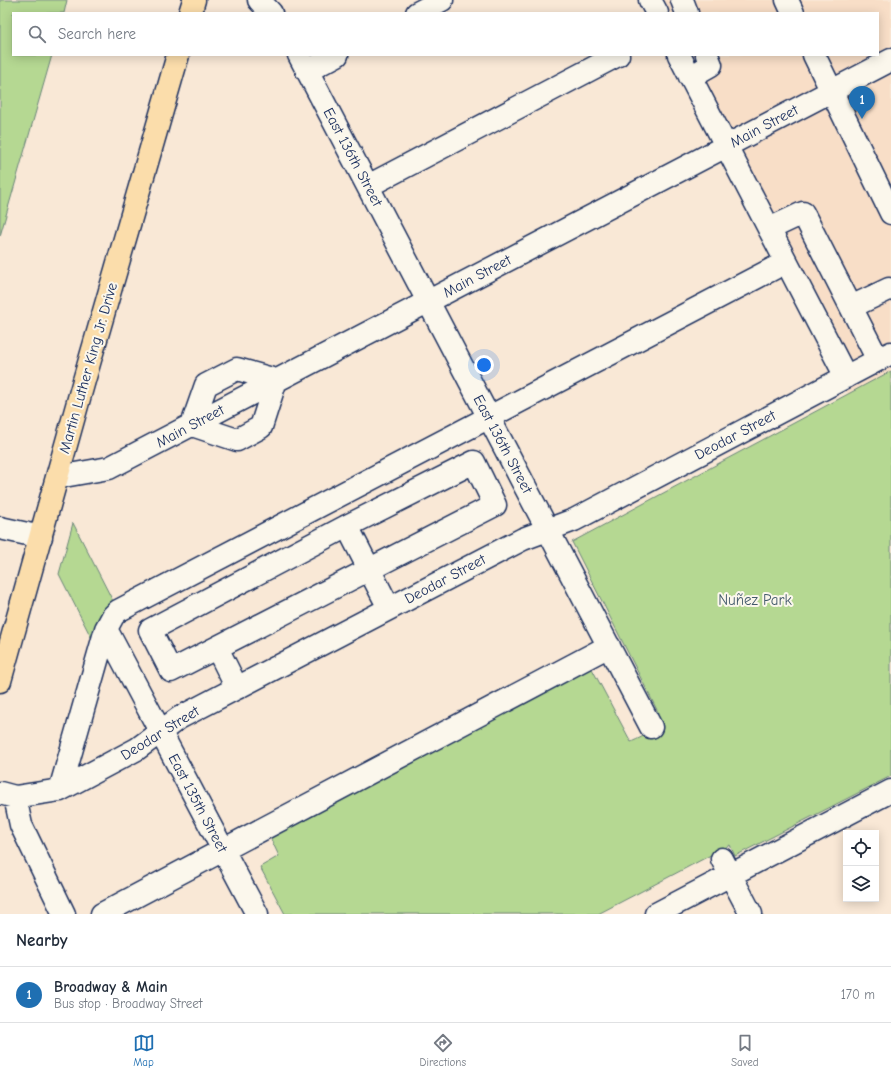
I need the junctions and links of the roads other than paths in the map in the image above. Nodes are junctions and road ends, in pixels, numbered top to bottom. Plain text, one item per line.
1 (194, 0) edge
2 (259, 0) edge
3 (650, 0) edge
4 (438, 1) edge
5 (190, 12) edge
6 (270, 12) edge
7 (419, 12) edge
8 (656, 12) edge
9 (178, 56) edge
10 (333, 56) edge
11 (616, 56) edge
12 (680, 56) edge
13 (708, 56) edge
14 (814, 56) edge
15 (891, 60) edge
16 (303, 63) edge
17 (690, 77) junction
18 (831, 91) junction
19 (726, 146) junction
20 (368, 186) junction
21 (891, 213) edge
22 (769, 230) junction
23 (786, 262) junction
24 (889, 289) dead end
25 (429, 302) junction
26 (851, 307) junction
27 (884, 357) edge
28 (846, 377) junction
29 (276, 380) junction
30 (489, 417) junction
31 (192, 425) junction
32 (58, 477) junction
33 (348, 526) junction
34 (0, 528) edge
35 (548, 529) junction
36 (41, 538) junction
37 (369, 569) junction
38 (390, 608) junction
39 (106, 629) junction
40 (609, 646) junction
41 (217, 648) junction
42 (0, 681) edge
43 (237, 688) junction
44 (651, 727) dead end
45 (160, 732) junction
46 (60, 790) junction
47 (891, 790) edge
48 (8, 795) edge
49 (224, 850) junction
50 (726, 867) junction
51 (64, 914) edge
52 (102, 914) edge
53 (257, 914) edge
54 (656, 914) edge
55 (751, 914) edge

1 - 5 main road
2 - 6 street
3 - 8 street
4 - 7 street
9 - 32 main road, Martin Luther King Jr. Drive
10 - 16 street
11 - 20 street
12 - 17 street
13 - 17 street
14 - 18 street
15 - 18 street, Main Street
16 - 20 street, East 136th Street
17 - 19 street
18 - 19 street, Main Street
18 - 21 street
19 - 22 street
19 - 25 street, Main Street
20 - 25 street, East 136th Street
22 - 23 street
22 - 26 street
23 - 28 street
23 - 30 street
24 - 26 street
25 - 29 street, Main Street
25 - 30 street, East 136th Street
26 - 27 street
27 - 28 street, Deodar Street
28 - 35 street, Deodar Street
29 - 31 street, Main Street
29 - 31 street
29 - 31 street
30 - 35 street, East 136th Street
30 - 39 street
31 - 32 street, Main Street
32 - 36 main road, Martin Luther King Jr. Drive
33 - 37 street
33 - 37 street
33 - 41 street
34 - 36 street
35 - 38 street, Deodar Street
35 - 40 street, East 136th Street
36 - 42 main road, Martin Luther King Jr. Drive
37 - 38 street
37 - 41 street
38 - 43 street, Deodar Street
39 - 45 street, East 135th Street
39 - 46 street
40 - 44 street, East 136th Street
40 - 49 street
41 - 43 street
43 - 45 street, Deodar Street
45 - 46 street, Deodar Street
45 - 49 street, East 135th Street
46 - 48 street, Deodar Street
47 - 50 street
48 - 51 street
49 - 52 street
49 - 53 street, East 135th Street
50 - 54 street
50 - 55 street

